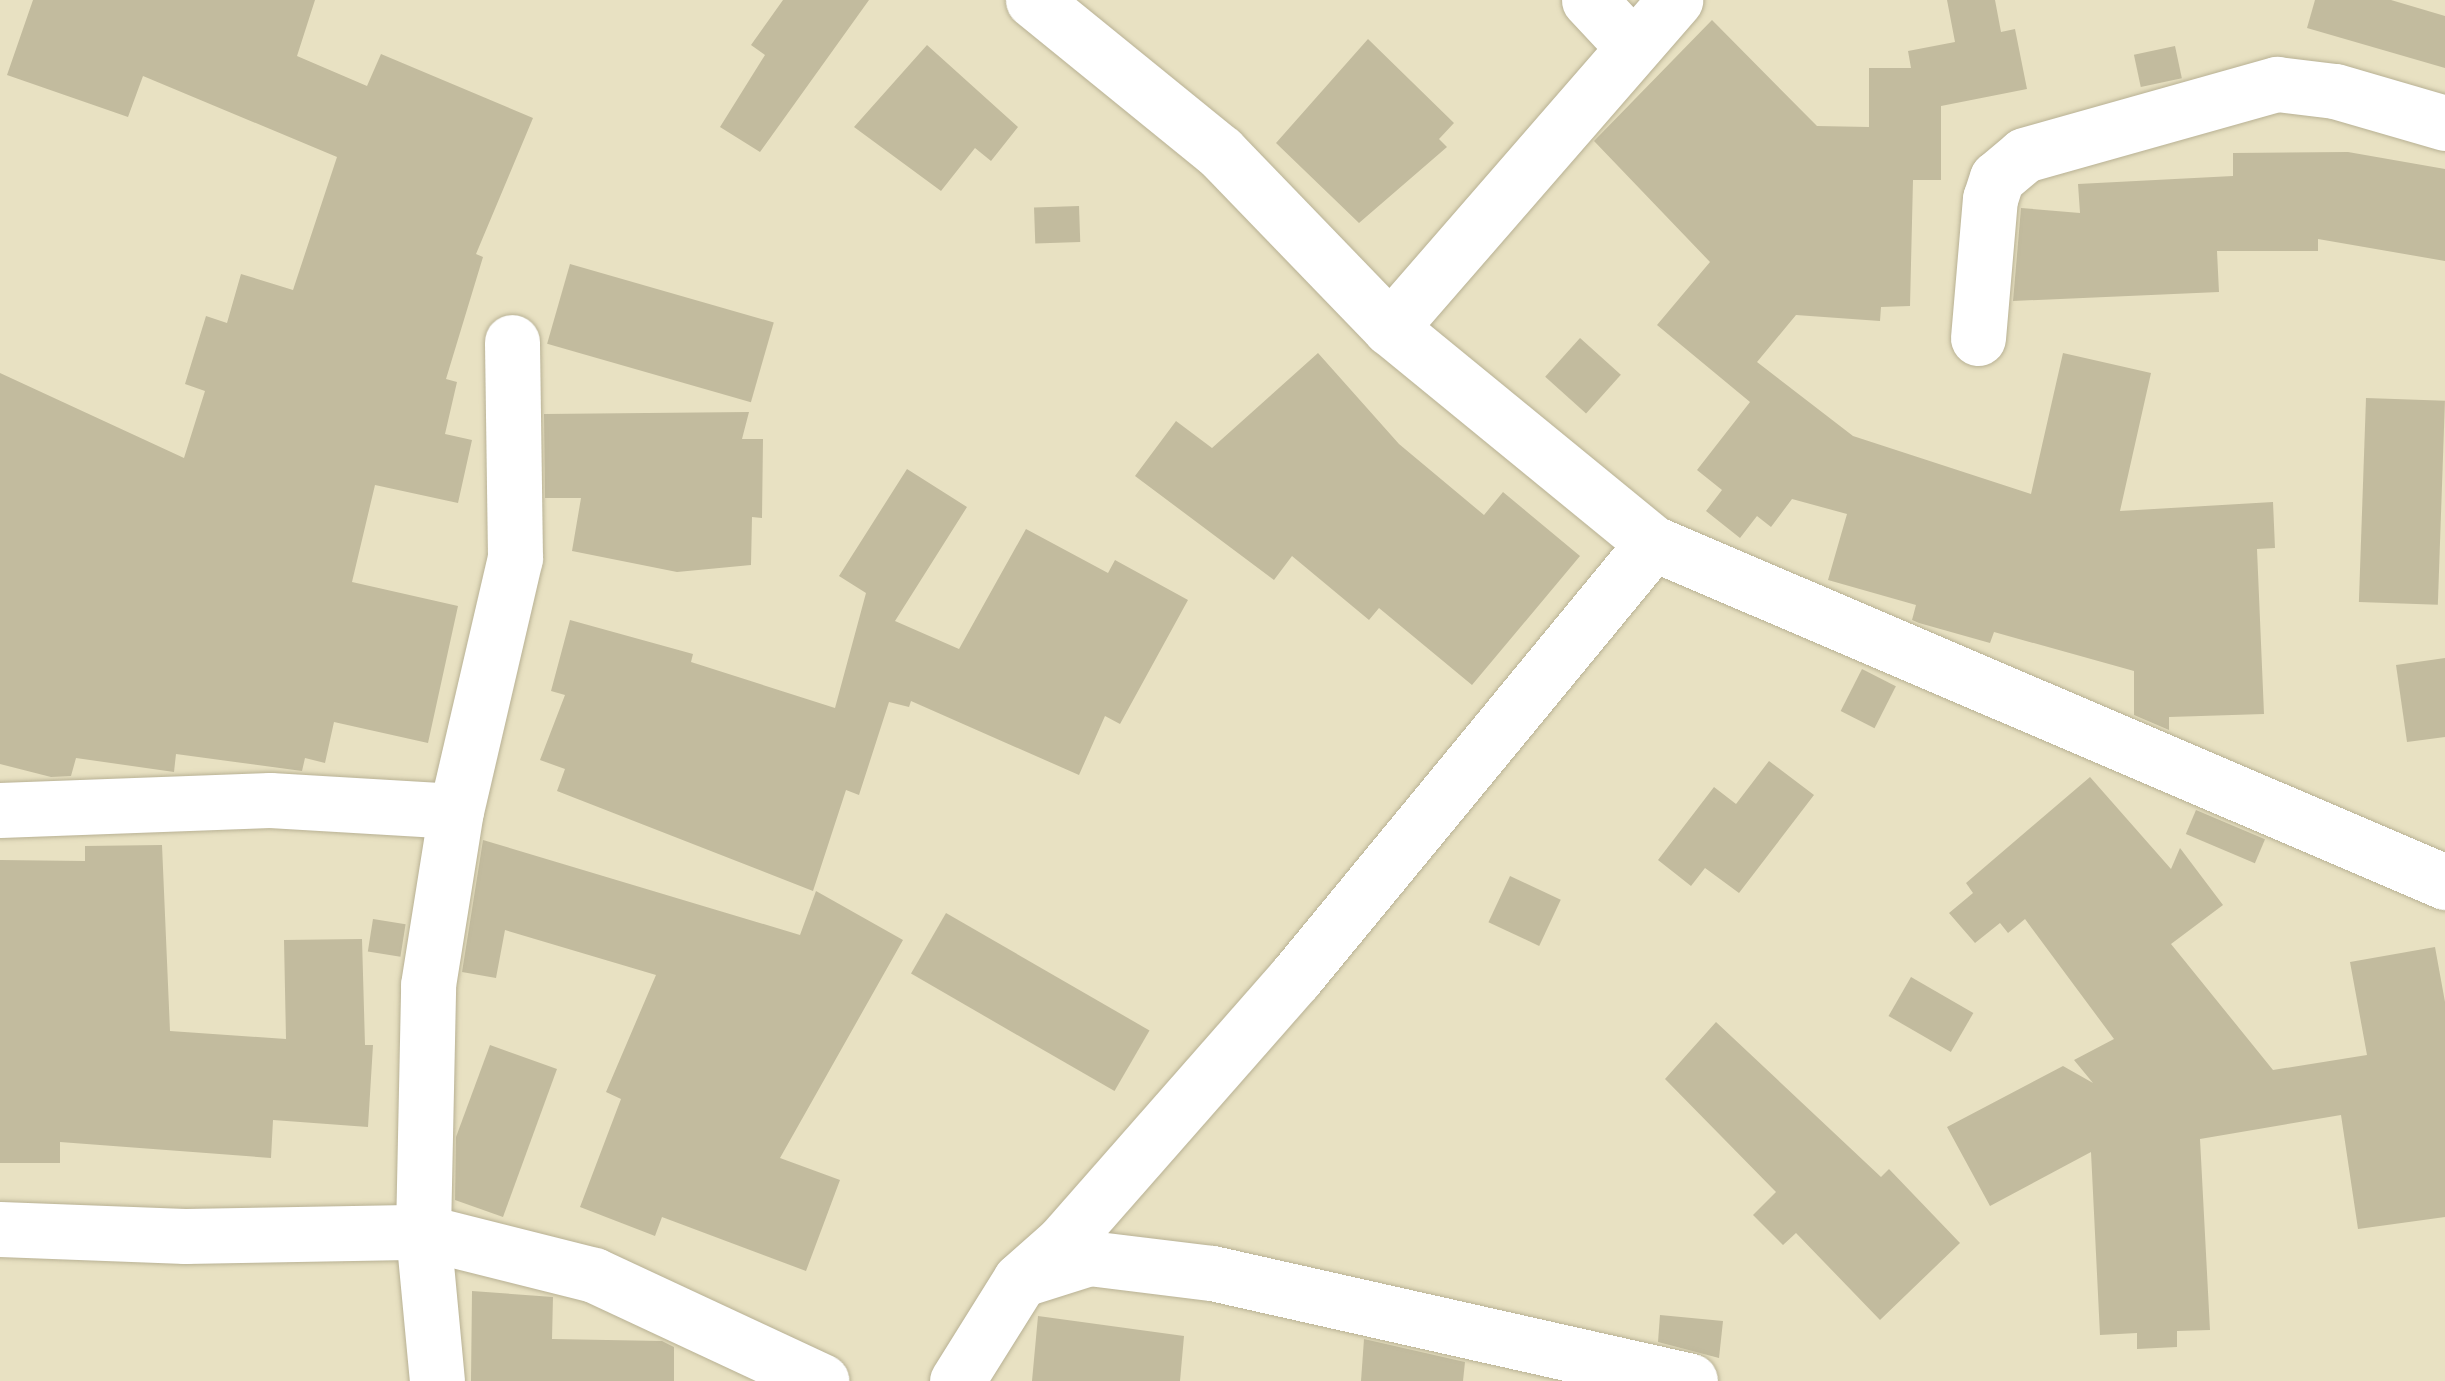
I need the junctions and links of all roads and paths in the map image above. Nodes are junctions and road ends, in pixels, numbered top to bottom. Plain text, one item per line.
1 (1034, 0) edge
2 (1589, 0) edge
3 (1674, 0) edge
4 (1631, 45) junction
5 (2445, 124) edge
6 (1390, 328) junction
7 (1978, 338) dead end
8 (512, 342) dead end
9 (1652, 543) junction
10 (0, 810) edge
11 (456, 810) junction
12 (2445, 882) edge
13 (0, 1229) edge
14 (423, 1232) junction
15 (1020, 1280) junction
16 (437, 1381) edge
17 (821, 1381) edge
18 (958, 1381) edge
19 (1690, 1381) edge

1 - 6 street
2 - 4 street
3 - 4 street
4 - 6 street
5 - 7 street
6 - 9 street
8 - 11 street
9 - 12 street
9 - 15 street
10 - 11 street
11 - 14 street
13 - 14 street
14 - 16 street
14 - 17 street
15 - 18 street
15 - 19 street

